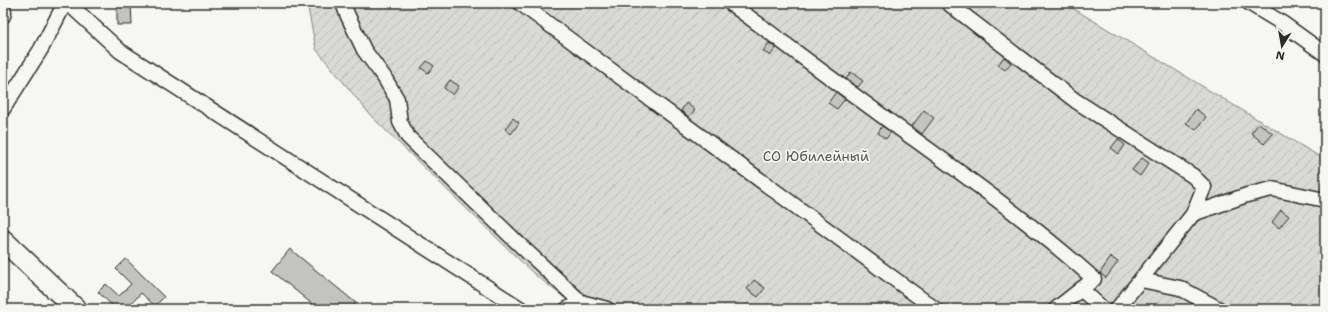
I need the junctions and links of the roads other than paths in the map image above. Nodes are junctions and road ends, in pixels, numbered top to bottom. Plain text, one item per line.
1 (343, 3) edge
2 (520, 3) edge
3 (730, 3) edge
4 (948, 3) edge
5 (1248, 3) edge
6 (73, 4) edge
7 (3, 6) edge
8 (3, 16) edge
9 (1325, 54) edge
10 (3, 109) edge
11 (1325, 200) edge
12 (1193, 214) junction
13 (3, 240) edge
14 (1140, 280) junction
15 (1081, 289) junction
16 (581, 302) junction
17 (76, 309) edge
18 (521, 309) edge
19 (567, 309) edge
20 (607, 309) edge
21 (935, 309) edge
22 (1056, 309) edge
23 (1103, 309) edge
24 (1117, 309) edge
25 (1219, 309) edge

1 - 16 street
2 - 21 street
3 - 15 street
4 - 12 street
5 - 9 street
6 - 10 street
6 - 18 street
7 - 8 street
11 - 12 street
12 - 14 street
13 - 17 highway
14 - 24 street
14 - 25 street
15 - 22 street
15 - 23 street
16 - 19 street
16 - 20 street

